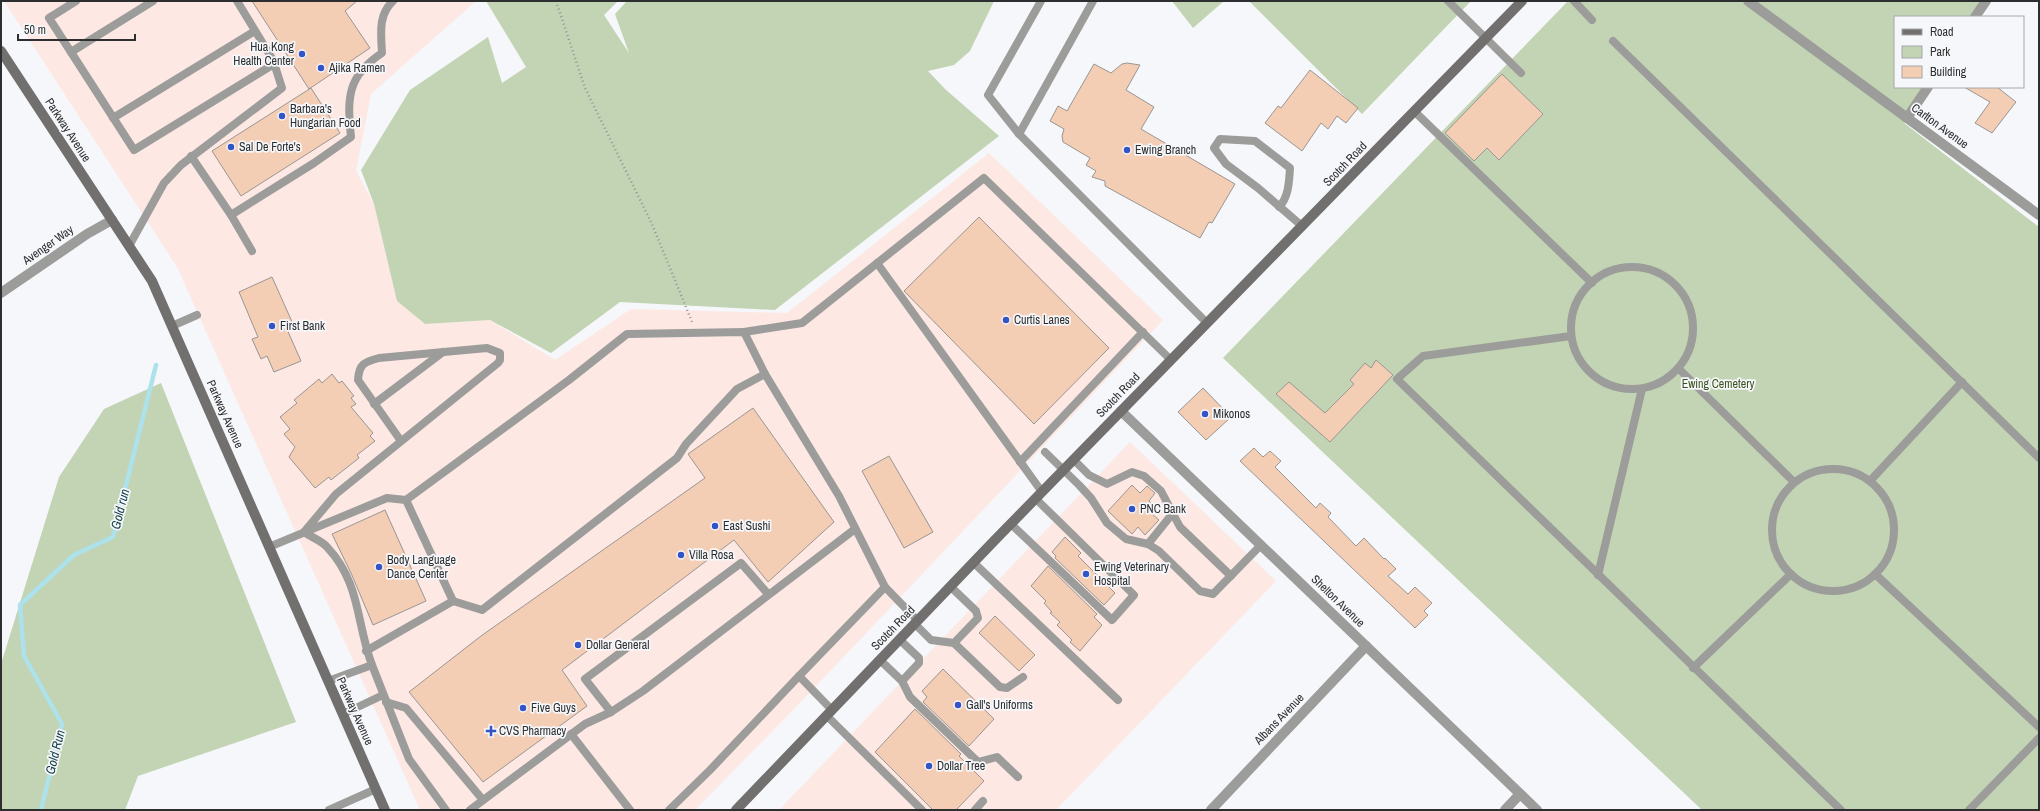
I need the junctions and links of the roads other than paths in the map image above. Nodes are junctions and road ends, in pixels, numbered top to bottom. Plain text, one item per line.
1 (76, 1) edge
2 (153, 1) edge
3 (236, 1) edge
4 (393, 1) edge
5 (1042, 1) edge
6 (1093, 1) edge
7 (1448, 1) edge
8 (1522, 1) edge
9 (1574, 1) edge
10 (1748, 1) edge
11 (1986, 1) edge
12 (1977, 16) edge
13 (1592, 20) dead end
14 (255, 31) junction
15 (1485, 39) junction
16 (1613, 41) dead end
17 (1, 51) edge
18 (71, 52) junction
19 (274, 64) junction
20 (1521, 73) dead end
21 (1927, 88) edge
22 (1414, 111) junction
23 (114, 118) junction
24 (1907, 118) junction
25 (1019, 134) junction
26 (191, 156) junction
27 (1279, 207) junction
28 (231, 215) junction
29 (2039, 215) edge
30 (112, 220) junction
31 (1302, 226) junction
32 (129, 246) junction
33 (252, 251) dead end
34 (877, 264) junction
35 (1592, 282) junction
36 (1, 293) edge
37 (196, 315) dead end
38 (1207, 322) junction
39 (172, 326) junction
40 (744, 332) junction
41 (1143, 332) junction
42 (1571, 336) junction
43 (443, 352) junction
44 (1171, 360) junction
45 (1679, 370) junction
46 (766, 374) junction
47 (1962, 382) junction
48 (1642, 389) junction
49 (374, 404) junction
50 (1122, 411) junction
51 (401, 441) junction
52 (1044, 452) dead end
53 (2039, 458) edge
54 (1074, 460) junction
55 (1020, 462) junction
56 (1064, 469) junction
57 (1870, 481) junction
58 (1794, 482) junction
59 (1039, 495) junction
60 (406, 500) junction
61 (1173, 513) junction
62 (1011, 524) junction
63 (855, 530) junction
64 (304, 532) junction
65 (1148, 544) junction
66 (1261, 545) junction
67 (269, 547) junction
68 (974, 563) junction
69 (1790, 574) junction
70 (1875, 574) junction
71 (1598, 575) junction
72 (1231, 576) junction
73 (885, 587) junction
74 (950, 587) junction
75 (768, 594) junction
76 (453, 601) junction
77 (916, 622) junction
78 (900, 640) junction
79 (954, 643) junction
80 (1366, 646) junction
81 (366, 651) junction
82 (880, 660) junction
83 (372, 665) junction
84 (1693, 668) junction
85 (799, 676) junction
86 (1023, 677) dead end
87 (902, 680) junction
88 (328, 681) junction
89 (384, 698) junction
90 (1118, 700) dead end
91 (611, 712) junction
92 (830, 713) junction
93 (343, 714) junction
94 (2039, 727) edge
95 (571, 734) junction
96 (2039, 738) edge
97 (1018, 777) dead end
98 (376, 789) junction
99 (1520, 794) junction
100 (483, 800) junction
101 (983, 801) dead end
102 (329, 810) edge
103 (385, 810) edge
104 (446, 810) edge
105 (470, 810) edge
106 (630, 810) edge
107 (669, 810) edge
108 (736, 810) edge
109 (922, 810) edge
110 (975, 810) edge
111 (1211, 810) edge
112 (1505, 810) edge
113 (1536, 810) edge
114 (1841, 810) edge
115 (1969, 810) edge

1 - 18 lane
2 - 18 lane
3 - 14 lane
4 - 28 lane
5 - 25 lane
6 - 25 lane
7 - 15 lane
8 - 15 main road, Scotch Road
9 - 13 lane
10 - 24 street, Carlton Avenue
11 - 12 street
14 - 19 lane
14 - 23 lane
15 - 20 lane
15 - 22 main road, Scotch Road
16 - 47 lane
17 - 30 main road, Parkway Avenue
18 - 23 lane
19 - 23 lane
19 - 26 lane
21 - 24 street
22 - 31 main road, Scotch Road
22 - 35 lane
24 - 29 street, Carlton Avenue
25 - 38 lane
26 - 28 lane
26 - 32 lane
27 - 27 lane
27 - 31 lane
28 - 33 lane
30 - 32 main road, Parkway Avenue
30 - 36 street, Avenger Way
31 - 38 main road, Scotch Road
32 - 39 main road, Parkway Avenue
34 - 40 lane
34 - 41 lane
34 - 55 lane
35 - 42 lane
35 - 45 lane
37 - 39 lane
38 - 44 main road, Scotch Road
39 - 67 main road, Parkway Avenue
40 - 46 lane
40 - 60 lane
41 - 44 lane
41 - 55 lane
42 - 48 lane
42 - 71 lane
43 - 49 lane
43 - 49 lane
43 - 51 lane
44 - 50 main road, Scotch Road
45 - 48 lane
45 - 58 lane
46 - 63 lane
46 - 76 lane
47 - 53 lane
47 - 57 lane
48 - 71 lane
49 - 51 lane
50 - 54 main road, Scotch Road
50 - 66 street, Shelton Avenue
51 - 64 lane
52 - 56 lane
54 - 56 main road, Scotch Road
54 - 61 lane
55 - 59 lane
56 - 59 main road, Scotch Road
56 - 65 lane
57 - 58 lane
57 - 70 lane
58 - 69 lane
59 - 62 main road, Scotch Road
59 - 62 lane
60 - 64 lane
60 - 76 lane
61 - 65 lane
61 - 72 lane
62 - 68 main road, Scotch Road
63 - 73 lane
63 - 75 lane
64 - 67 lane
64 - 81 lane
65 - 72 lane
66 - 72 lane
66 - 80 street, Shelton Avenue
67 - 88 main road, Parkway Avenue
68 - 74 main road, Scotch Road
68 - 90 lane
69 - 70 lane
69 - 84 lane
70 - 94 lane
71 - 84 lane
73 - 77 lane
73 - 85 lane
74 - 77 main road, Scotch Road
74 - 79 lane
75 - 91 lane
75 - 91 lane
76 - 81 lane
77 - 78 main road, Scotch Road
77 - 79 lane
78 - 82 main road, Scotch Road
78 - 87 lane
79 - 86 lane
80 - 99 street, Shelton Avenue
80 - 111 street, Albans Avenue
81 - 83 lane
82 - 87 lane
82 - 92 main road, Scotch Road
83 - 88 lane
83 - 89 lane
84 - 114 lane
85 - 92 lane
85 - 107 lane
87 - 97 lane
88 - 93 main road, Parkway Avenue
89 - 93 lane
89 - 100 lane
89 - 104 lane
91 - 95 lane
92 - 108 main road, Scotch Road
92 - 109 lane
93 - 98 main road, Parkway Avenue
95 - 100 lane
95 - 106 lane
96 - 115 lane
98 - 102 lane
98 - 103 main road, Parkway Avenue
99 - 112 street
99 - 113 street, Shelton Avenue
100 - 105 lane
101 - 110 lane

